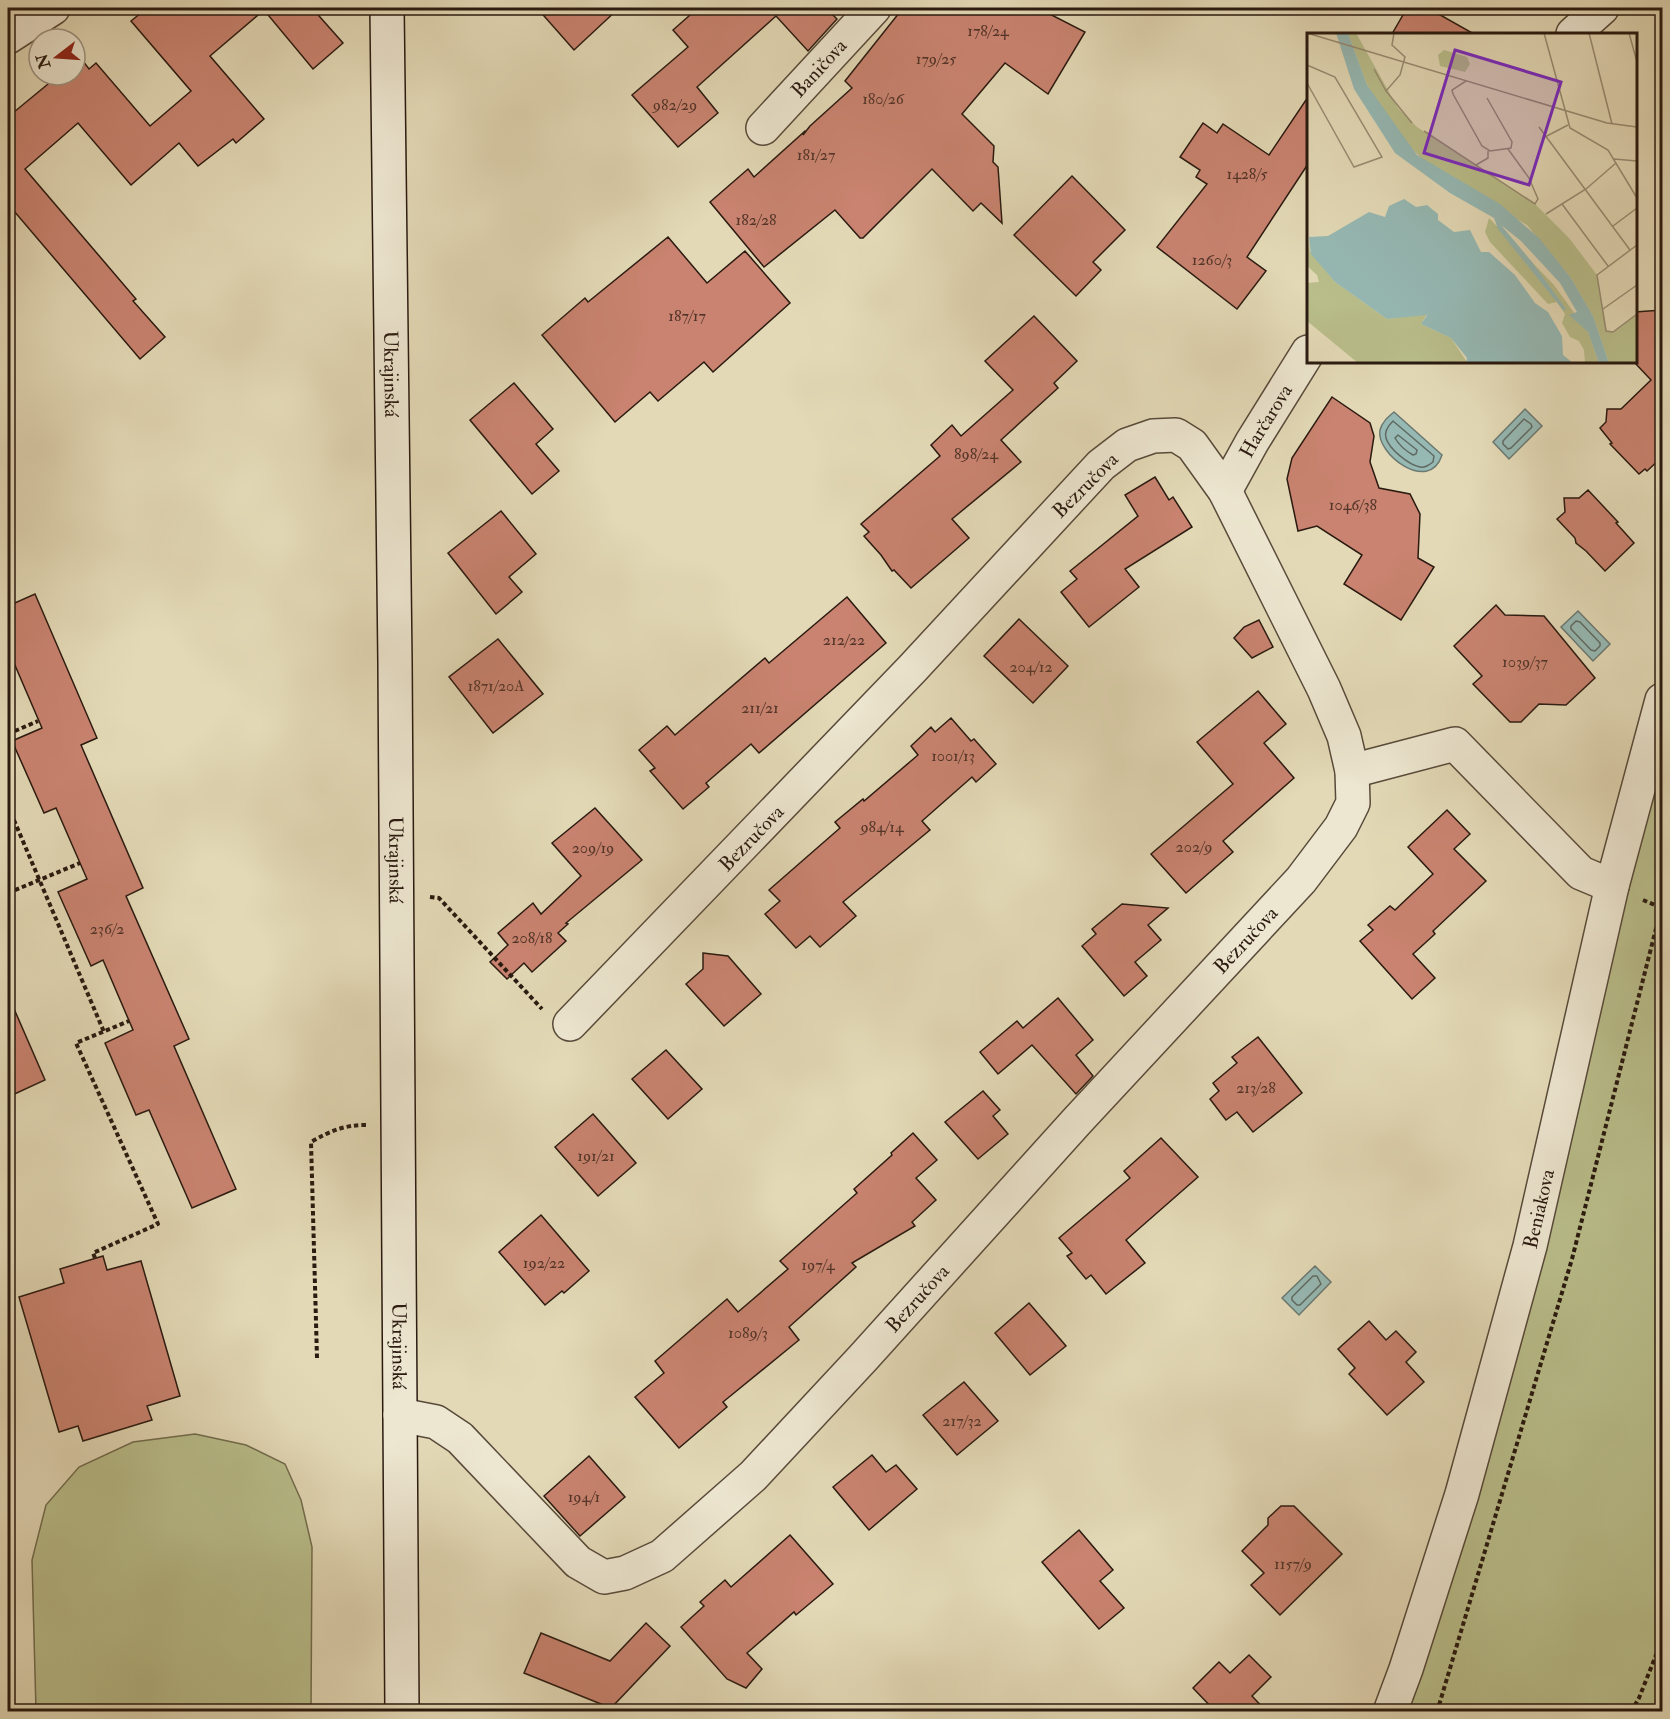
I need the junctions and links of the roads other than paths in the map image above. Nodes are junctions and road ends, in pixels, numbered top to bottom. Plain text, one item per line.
1 (53, 8) edge
2 (387, 8) edge
3 (874, 8) edge
4 (1602, 8) edge
5 (1574, 33) edge
6 (8, 37) edge
7 (763, 128) dead end
8 (1307, 353) edge
9 (1225, 491) junction
10 (1662, 700) edge
11 (1352, 771) junction
12 (1611, 886) junction
13 (570, 1024) road end
14 (399, 1415) junction
15 (402, 1712) edge
16 (1390, 1712) edge

1 - 6 street
2 - 14 street, Ukrajinská
3 - 7 street, Baničova
4 - 5 street
8 - 9 street, Harčarova
9 - 11 street, Bezručova
9 - 13 street, Bezručova
10 - 12 street, Beniakova
11 - 12 street
11 - 14 street, Bezručova
12 - 16 street, Beniakova
14 - 15 street, Ukrajinská

